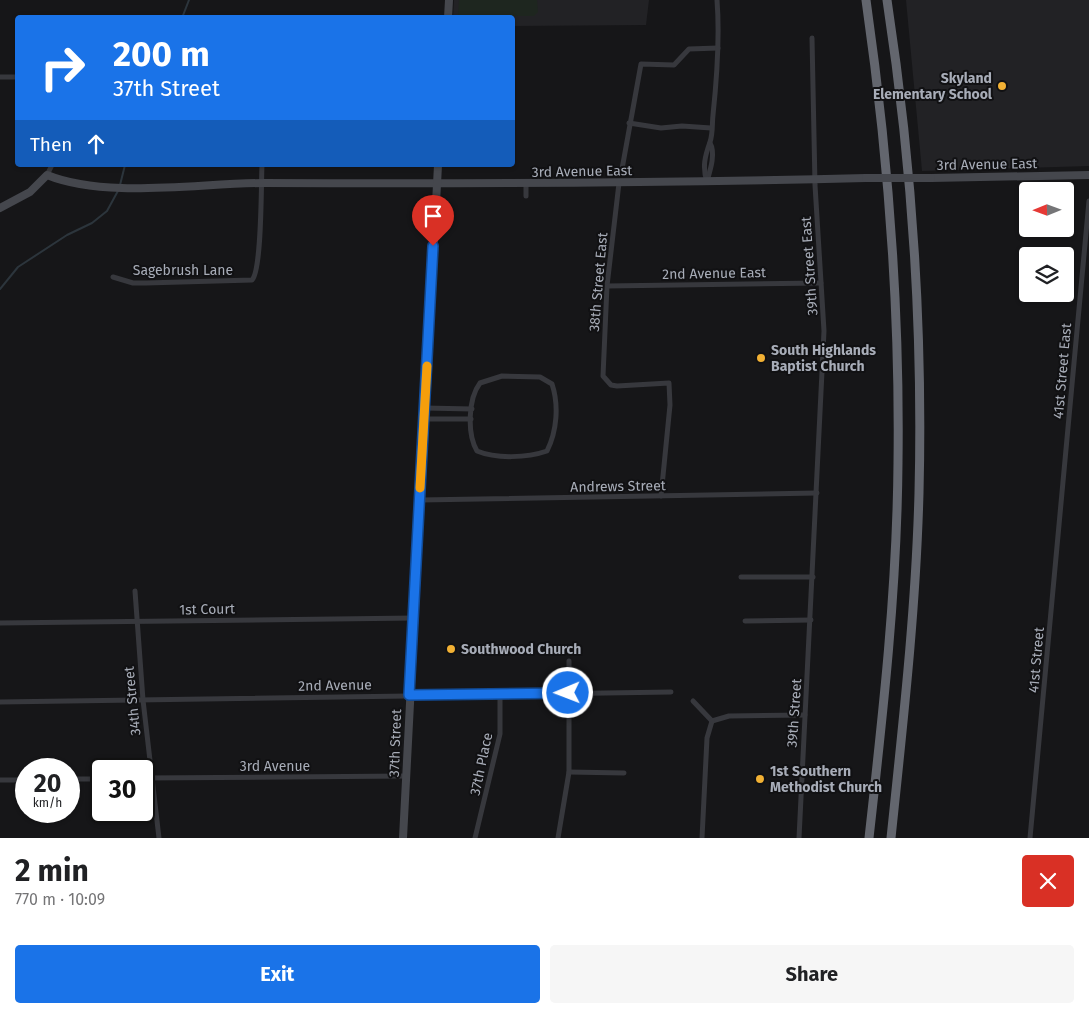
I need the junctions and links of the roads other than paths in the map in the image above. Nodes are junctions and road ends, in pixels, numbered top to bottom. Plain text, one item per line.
1 (449, 0) edge
2 (717, 0) edge
3 (866, 0) edge
4 (887, 0) edge
5 (448, 15) edge
6 (812, 38) dead end
7 (718, 48) junction
8 (0, 77) edge
9 (15, 77) edge
10 (629, 123) junction
11 (712, 128) junction
12 (51, 167) edge
13 (262, 167) edge
14 (438, 167) edge
15 (622, 169) dead end
16 (1089, 174) edge
17 (47, 175) junction
18 (815, 180) junction
19 (707, 182) junction
20 (261, 183) junction
21 (619, 183) junction
22 (526, 184) junction
23 (437, 185) junction
24 (526, 196) dead end
25 (1089, 200) edge
26 (0, 208) edge
27 (113, 277) dead end
28 (821, 282) junction
29 (607, 286) junction
30 (425, 408) junction
31 (472, 410) junction
32 (424, 418) junction
33 (471, 419) junction
34 (1064, 485) joint
35 (817, 493) junction
36 (661, 496) junction
37 (420, 500) junction
38 (741, 577) dead end
39 (813, 577) junction
40 (135, 591) dead end
41 (414, 618) junction
42 (810, 620) junction
43 (745, 621) dead end
44 (135, 622) junction
45 (0, 624) edge
46 (569, 661) dead end
47 (671, 692) dead end
48 (568, 693) junction
49 (500, 694) junction
50 (409, 695) junction
51 (143, 700) junction
52 (0, 702) edge
53 (693, 702) dead end
54 (805, 715) junction
55 (712, 721) junction
56 (149, 758) edge
57 (569, 772) junction
58 (624, 774) dead end
59 (406, 776) junction
60 (155, 778) edge
61 (0, 780) edge
62 (15, 780) edge
63 (155, 812) edge
64 (158, 838) edge
65 (403, 838) edge
66 (475, 838) edge
67 (558, 838) edge
68 (702, 838) edge
69 (799, 838) edge
70 (869, 838) edge
71 (891, 838) edge
72 (1030, 838) edge

1 - 5 street
2 - 7 street
3 - 70 highway
4 - 71 highway
6 - 18 street, 39th Street East
7 - 10 street
7 - 11 street
8 - 9 street
10 - 11 street
10 - 15 street
11 - 19 street
12 - 17 street
13 - 20 street
14 - 23 street, 37th Street
16 - 18 street, 3rd Avenue East, bridge
17 - 20 street, 3rd Avenue East
17 - 26 street
18 - 19 street, 3rd Avenue East
18 - 28 street, 39th Street East
19 - 21 street, 3rd Avenue East
20 - 23 street, 3rd Avenue East
20 - 27 street, Sagebrush Lane
21 - 22 street, 3rd Avenue East
21 - 29 street, 38th Street East
22 - 23 street, 3rd Avenue East
22 - 24 street
23 - 30 street, 37th Street
25 - 34 street, 41st Street East
28 - 29 street, 2nd Avenue East
28 - 35 street, 39th Street East
29 - 36 street, 38th Street East
30 - 31 street
30 - 32 street, 37th Street
31 - 33 street
31 - 33 street
32 - 33 street
32 - 37 street, 37th Street
34 - 72 street, 41st Street
35 - 36 street, Andrews Street
35 - 39 street, 39th Street
36 - 37 street, Andrews Street
37 - 41 street, 37th Street
38 - 39 street
39 - 42 street, 39th Street
40 - 44 street, 34th Street
41 - 44 street, 1st Court
41 - 50 street, 37th Street
42 - 43 street
42 - 54 street, 39th Street
44 - 45 street, 1st Court
44 - 51 street, 34th Street
46 - 48 street
47 - 48 street, 2nd Avenue
48 - 49 street, 2nd Avenue
48 - 57 street
49 - 50 street, 2nd Avenue
49 - 66 street, 37th Place
50 - 51 street, 2nd Avenue
50 - 59 street, 37th Street
51 - 52 street, 2nd Avenue
51 - 56 street, 34th Street
53 - 55 street
54 - 55 street
54 - 69 street, 39th Street
55 - 68 street
57 - 58 street
57 - 67 street
59 - 60 street, 3rd Avenue
59 - 65 street, 37th Street
61 - 62 street
63 - 64 street, 34th Street

